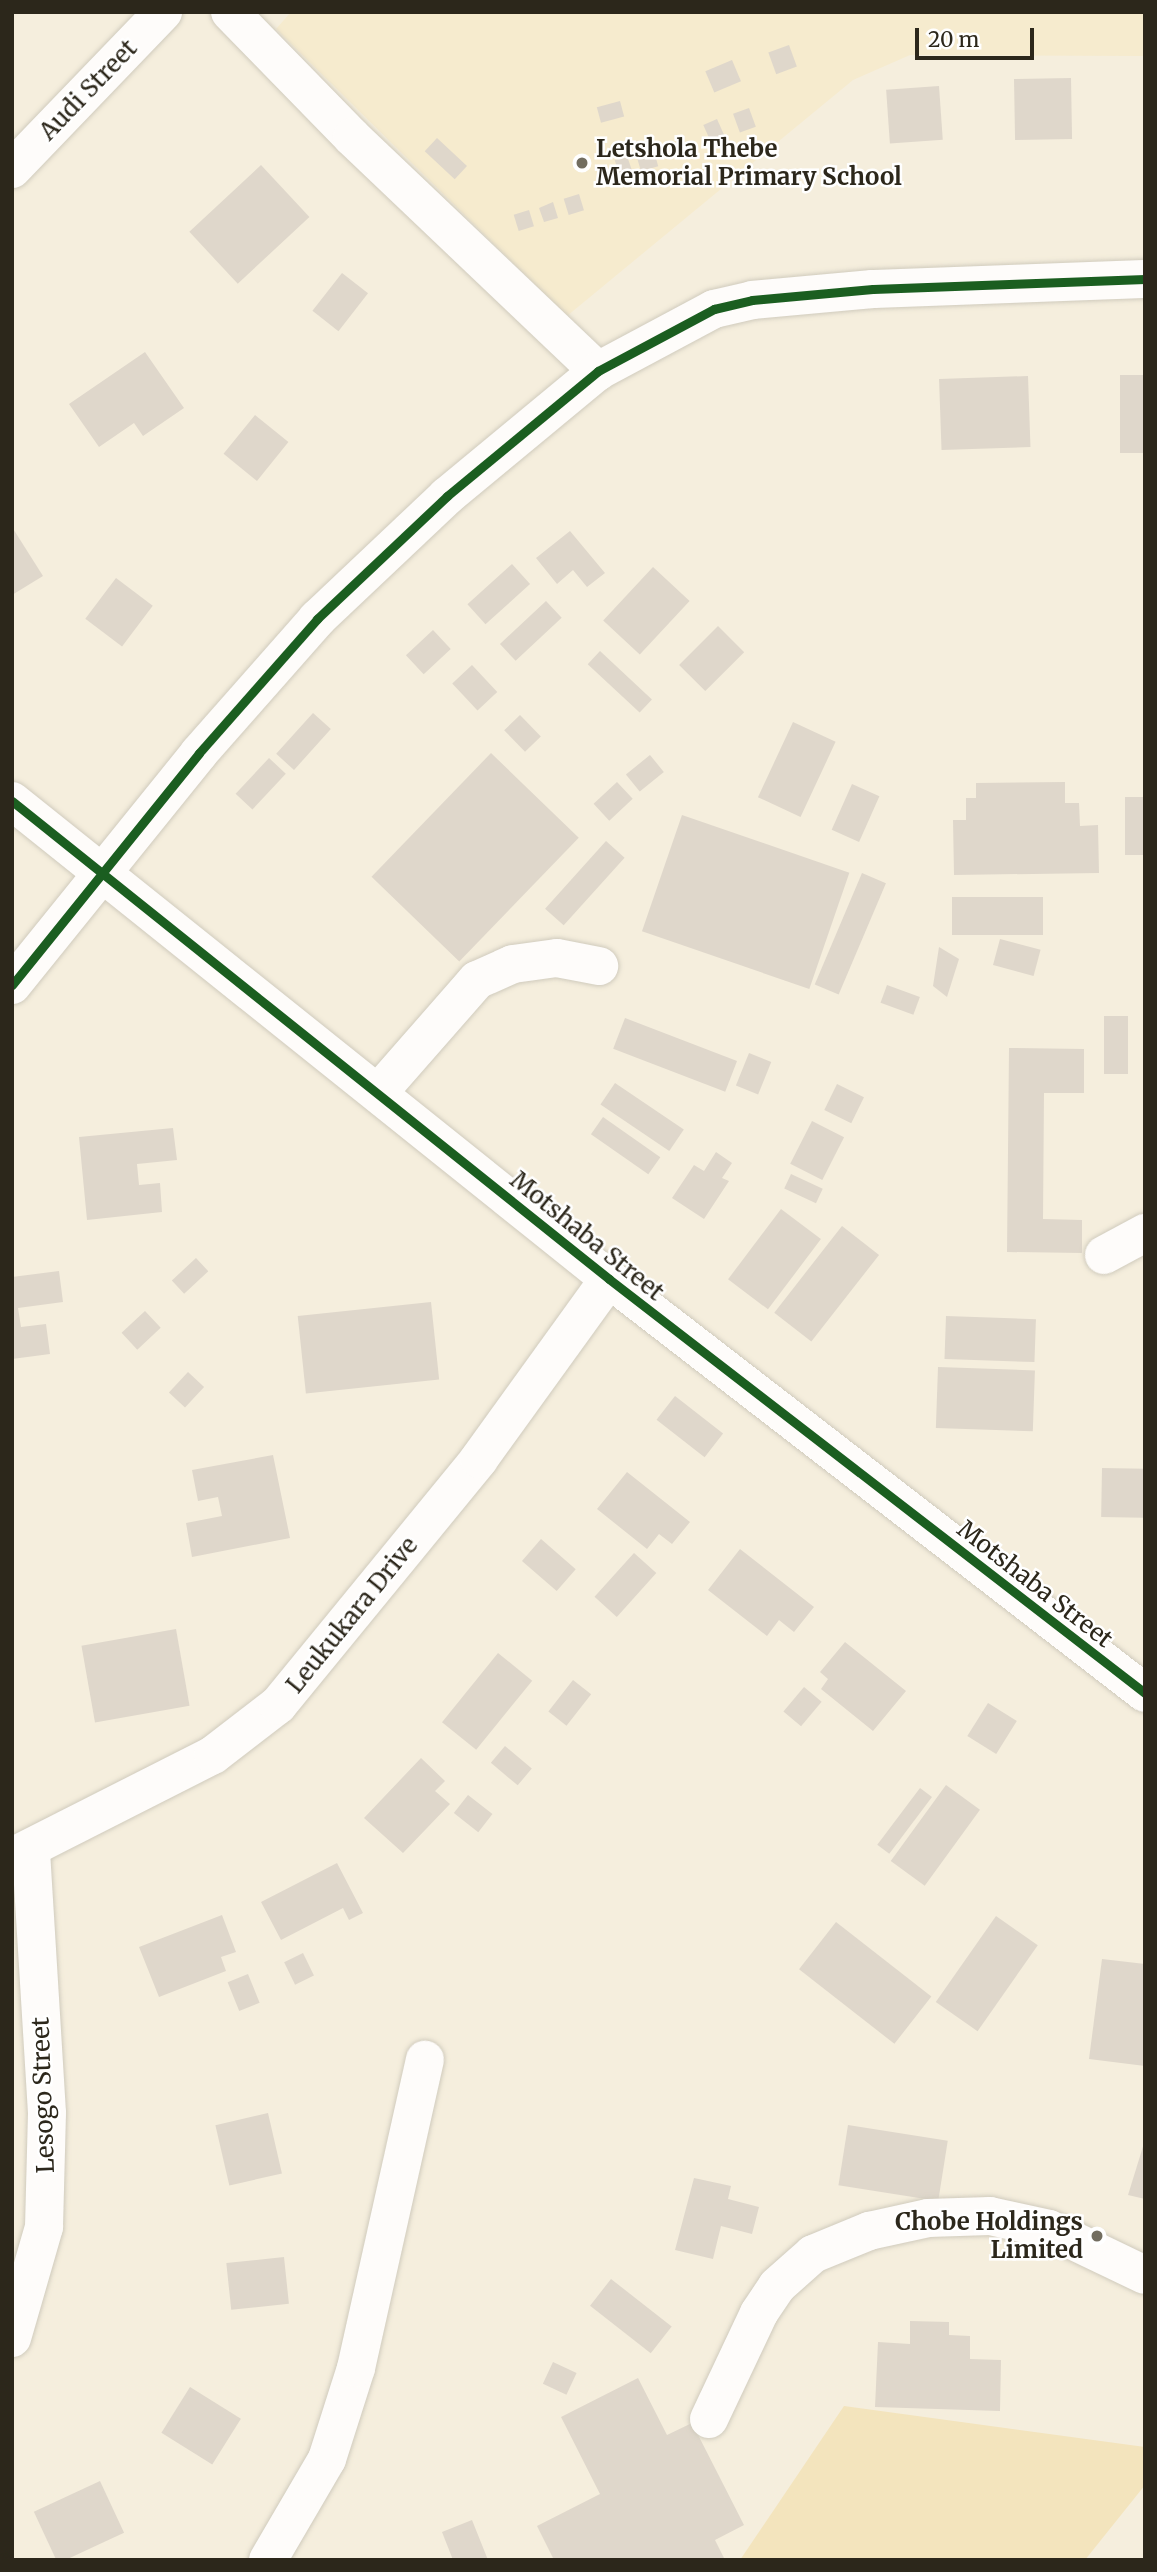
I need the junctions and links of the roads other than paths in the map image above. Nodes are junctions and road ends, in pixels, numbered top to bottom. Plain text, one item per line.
1 (163, 12) edge
2 (230, 12) edge
3 (12, 169) edge
4 (1145, 279) edge
5 (598, 371) junction
6 (12, 801) edge
7 (100, 872) junction
8 (599, 965) dead end
9 (12, 985) edge
10 (378, 1093) junction
11 (1145, 1233) edge
12 (1104, 1255) dead end
13 (609, 1279) junction
14 (1145, 1693) edge
15 (22, 1853) edge
16 (425, 2060) dead end
17 (1145, 2275) edge
18 (12, 2338) edge
19 (709, 2419) dead end
20 (268, 2560) edge

1 - 3 street, Audi Street
2 - 5 street
4 - 5 street
5 - 7 street
6 - 7 street, Motshaba Street
7 - 9 street
7 - 10 street, Motshaba Street
8 - 10 street
10 - 13 street, Motshaba Street
11 - 12 street
13 - 14 street, Motshaba Street
13 - 15 street, Leukukara Drive
15 - 18 street, Lesogo Street
16 - 20 street
17 - 19 street

